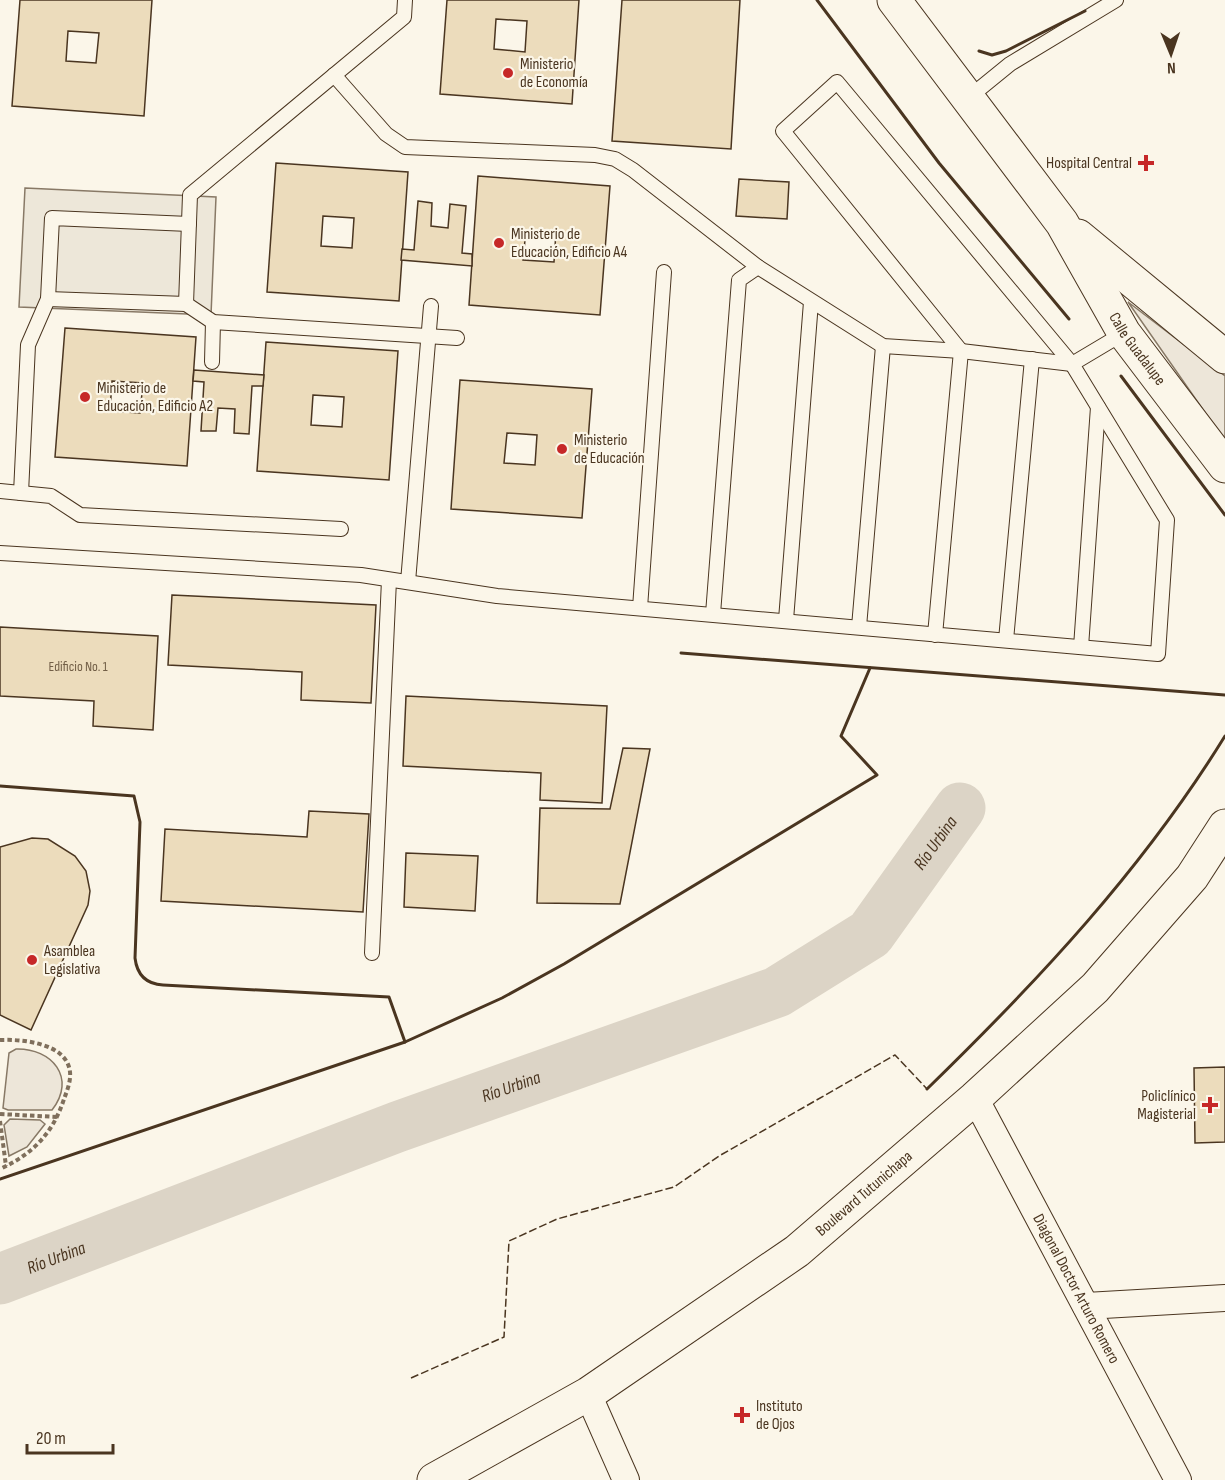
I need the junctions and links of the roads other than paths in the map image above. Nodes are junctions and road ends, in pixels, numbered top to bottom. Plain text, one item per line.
1 (405, 0) edge
2 (894, 0) edge
3 (1116, 0) edge
4 (334, 75) junction
5 (967, 99) junction
6 (1062, 223) junction
7 (189, 224) junction
8 (758, 267) junction
9 (664, 272) dead end
10 (48, 299) junction
11 (811, 302) junction
12 (186, 304) junction
13 (430, 306) dead end
14 (213, 322) junction
15 (1124, 333) junction
16 (428, 336) junction
17 (457, 338) dead end
18 (883, 346) junction
19 (961, 351) junction
20 (1225, 357) edge
21 (1032, 359) junction
22 (212, 362) dead end
23 (1071, 364) junction
24 (1098, 406) junction
25 (1225, 466) edge
26 (0, 491) edge
27 (21, 493) junction
28 (341, 529) dead end
29 (0, 553) edge
30 (389, 580) junction
31 (408, 582) junction
32 (640, 608) junction
33 (713, 614) junction
34 (786, 620) junction
35 (859, 627) junction
36 (935, 635) junction
37 (1006, 640) junction
38 (1081, 647) junction
39 (1225, 826) edge
40 (372, 953) dead end
41 (975, 1098) junction
42 (1225, 1298) edge
43 (1086, 1306) junction
44 (588, 1394) junction
45 (434, 1480) edge
46 (626, 1480) edge
47 (1178, 1480) edge

1 - 4 lane
2 - 5 main road, Calle Guadalupe
3 - 5 lane
4 - 7 lane
4 - 8 lane
5 - 6 main road, Calle Guadalupe
6 - 15 main road, Calle Guadalupe
6 - 20 main road, Calle Guadalupe
7 - 10 lane
7 - 12 lane
8 - 11 lane
8 - 33 lane
9 - 32 lane
10 - 12 lane
10 - 27 lane
11 - 18 lane
11 - 34 lane
12 - 14 lane
13 - 16 lane
14 - 16 lane
14 - 22 lane
15 - 23 lane
15 - 25 main road, Calle Guadalupe
16 - 17 lane
16 - 31 lane
18 - 19 lane
18 - 35 lane
19 - 21 lane
19 - 23 lane
19 - 36 lane
21 - 23 lane
21 - 37 lane
23 - 24 lane
24 - 38 lane
24 - 38 lane
26 - 27 lane
27 - 28 lane
29 - 30 lane
30 - 31 lane
30 - 40 lane
31 - 32 lane
32 - 33 lane
33 - 34 lane
34 - 35 lane
35 - 36 lane
36 - 37 lane
37 - 38 lane
39 - 41 main road, Boulevard Tutunichapa
41 - 43 street, Diagonal Doctor Arturo Romero
41 - 44 main road, Boulevard Tutunichapa
42 - 43 street
43 - 47 street, Diagonal Doctor Arturo Romero
44 - 45 main road, Boulevard Tutunichapa
44 - 46 street

